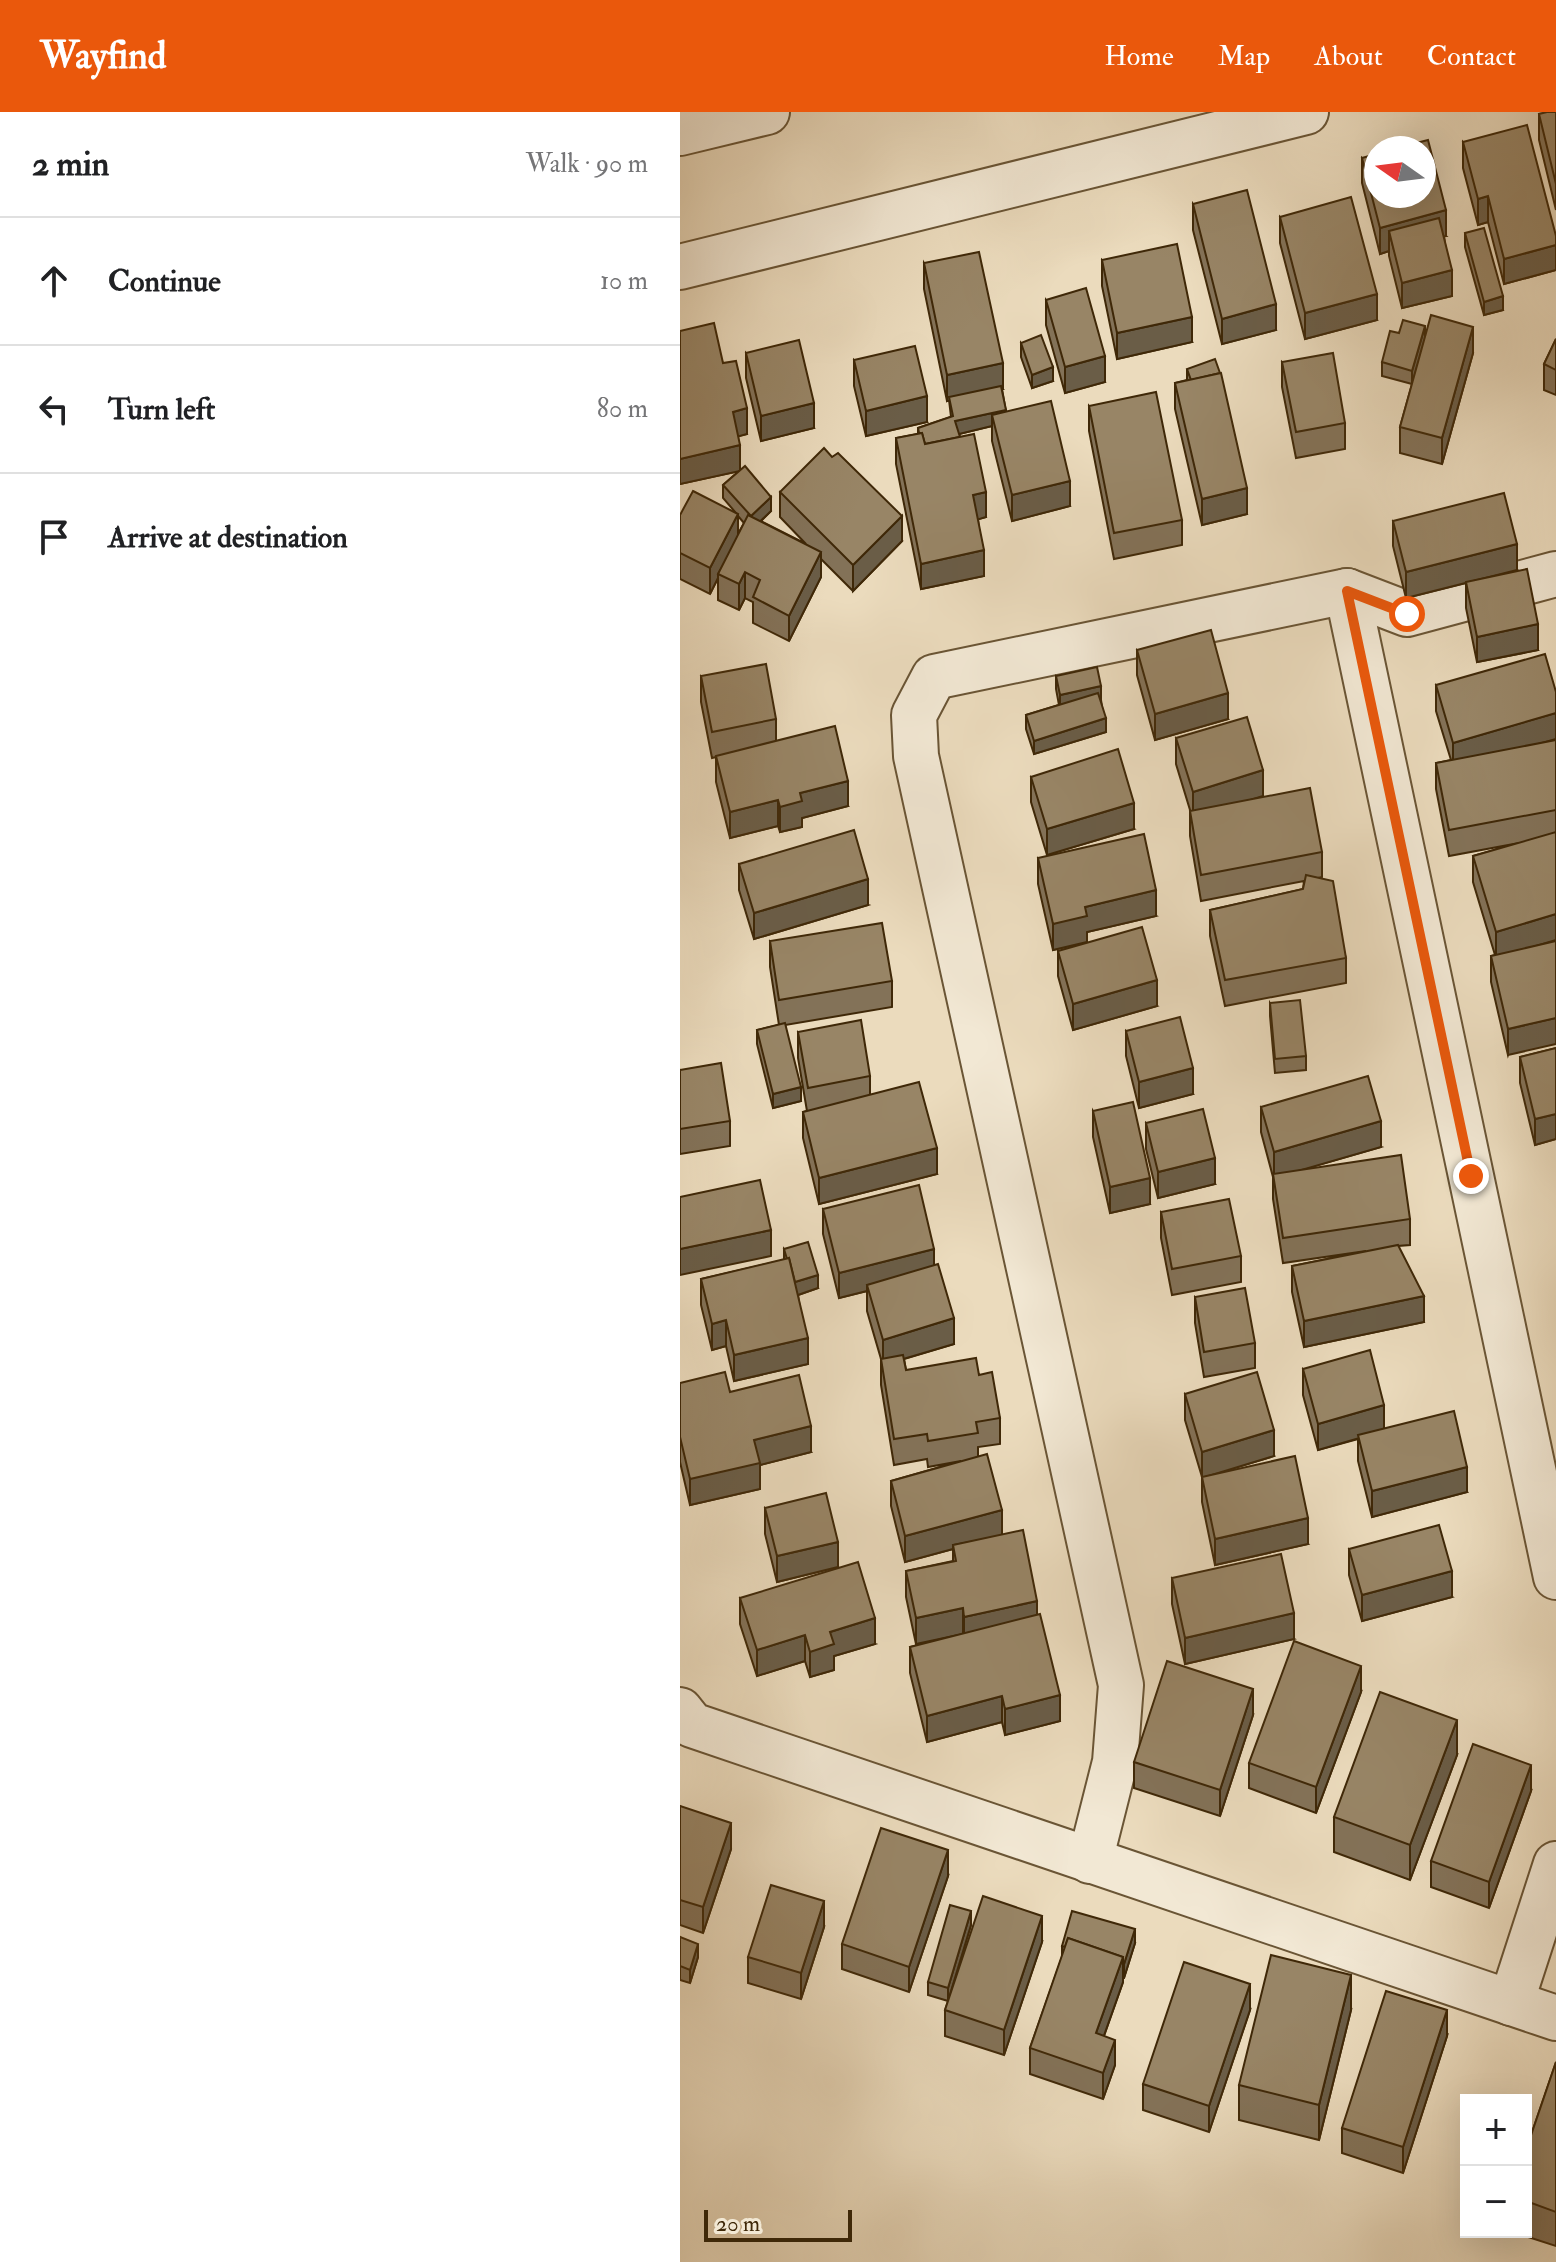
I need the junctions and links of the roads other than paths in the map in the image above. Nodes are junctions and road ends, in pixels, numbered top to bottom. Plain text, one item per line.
1 (767, 112) edge
2 (1306, 112) edge
3 (680, 133) edge
4 (680, 267) edge
5 (1556, 574) edge
6 (1347, 591) junction
7 (1556, 1577) edge
8 (680, 1710) edge
9 (1090, 1861) junction
10 (1556, 1864) edge
11 (1511, 2003) junction
12 (1556, 2018) edge

1 - 3 street
2 - 4 street
5 - 6 street
6 - 7 street
6 - 9 street
8 - 9 street
9 - 11 street
10 - 11 street
11 - 12 street

